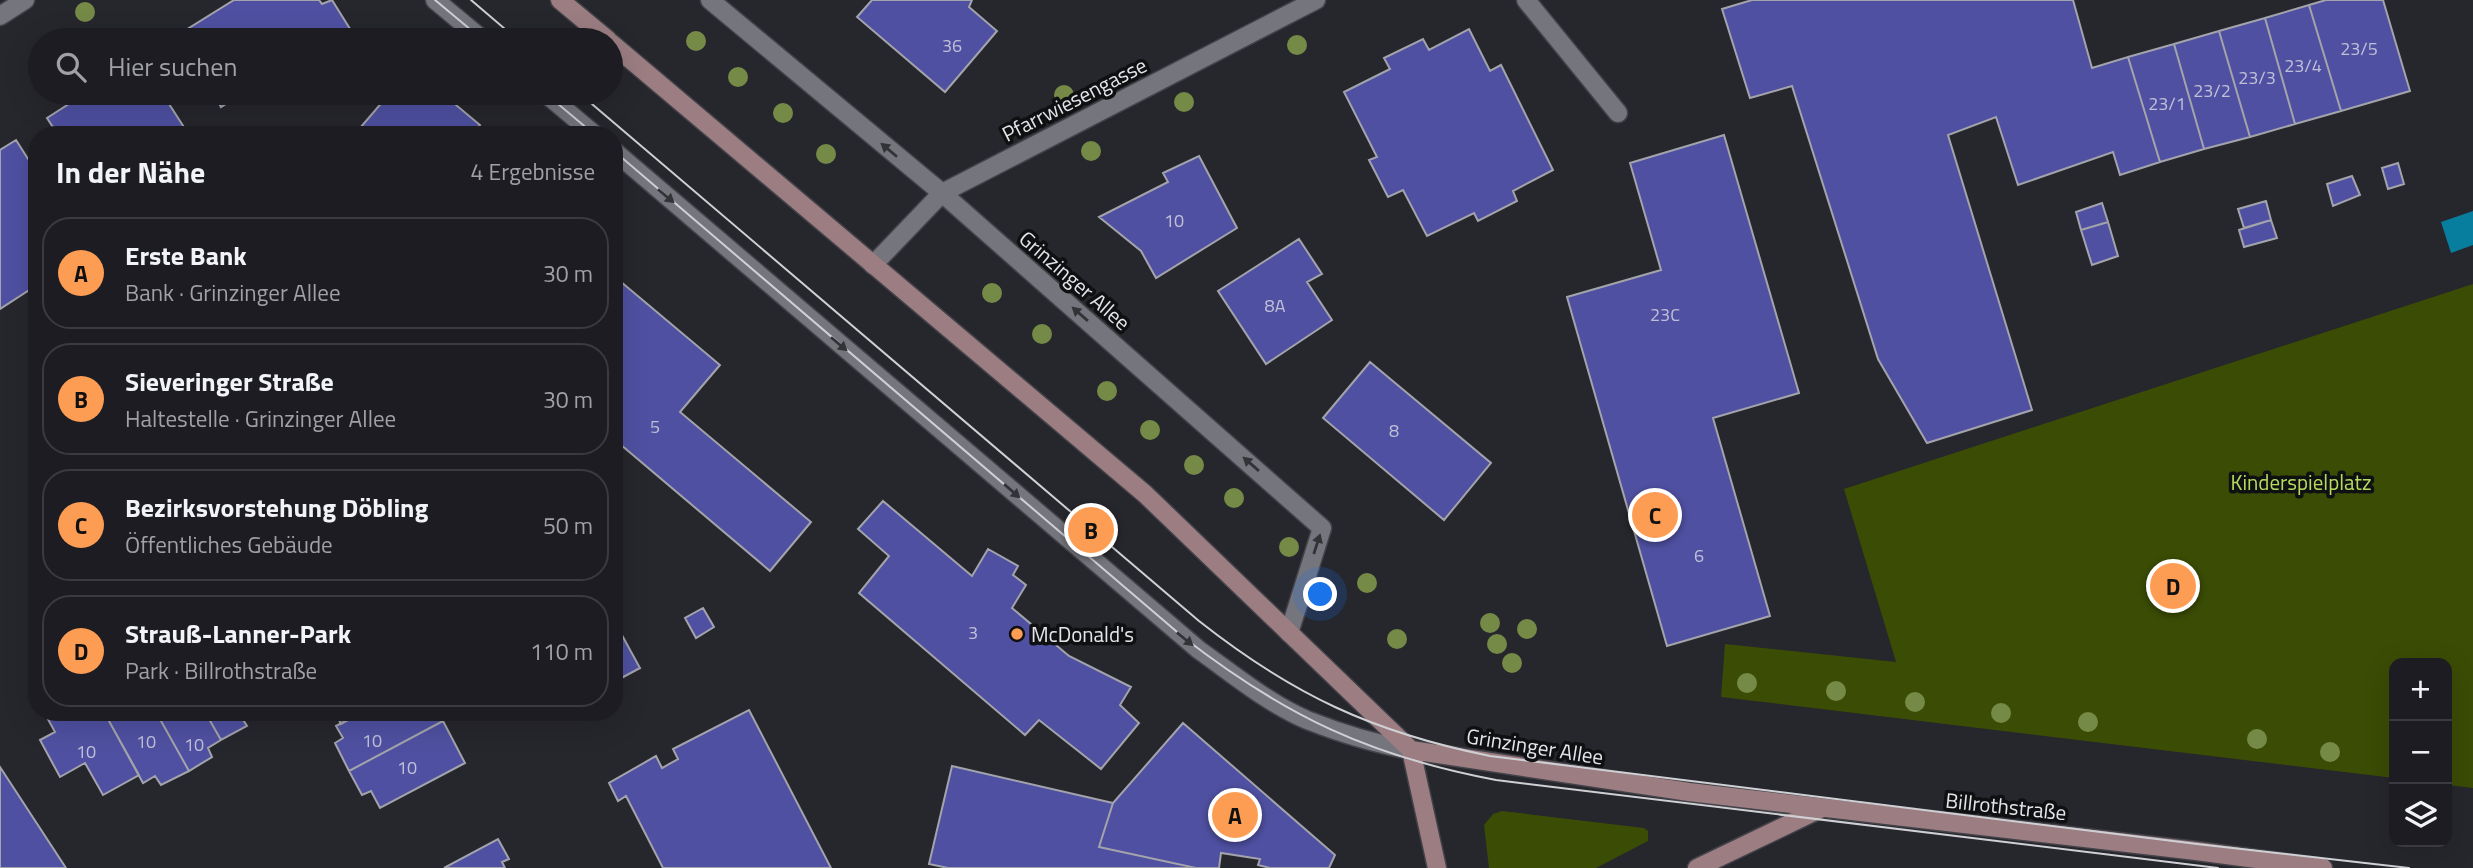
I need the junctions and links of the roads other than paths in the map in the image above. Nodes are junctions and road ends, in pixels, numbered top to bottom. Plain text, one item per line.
1 (25, 0) edge
2 (435, 0) edge
3 (560, 0) edge
4 (710, 0) edge
5 (1316, 0) edge
6 (1526, 0) edge
7 (0, 16) edge
8 (469, 28) edge
9 (593, 28) edge
10 (623, 53) edge
11 (559, 105) edge
12 (1618, 113) dead end
13 (584, 126) edge
14 (623, 159) edge
15 (942, 193) junction
16 (873, 265) junction
17 (1289, 632) junction
18 (1411, 750) junction
19 (1821, 808) junction
20 (1437, 868) edge
21 (1697, 868) edge
22 (2323, 868) edge

1 - 7 street
2 - 8 street
3 - 9 street
15 -> 4 street, Grinzinger Allee
5 - 15 street, Pfarrwiesengasse
6 - 12 street
10 - 16 street
11 - 13 street
14 -> 18 street
15 - 16 street, Pfarrwiesengasse
17 -> 15 street, Grinzinger Allee
16 - 17 street
17 - 18 street
18 - 19 street, Grinzinger Allee
18 - 20 street
19 - 21 street
19 - 22 street, Billrothstraße

